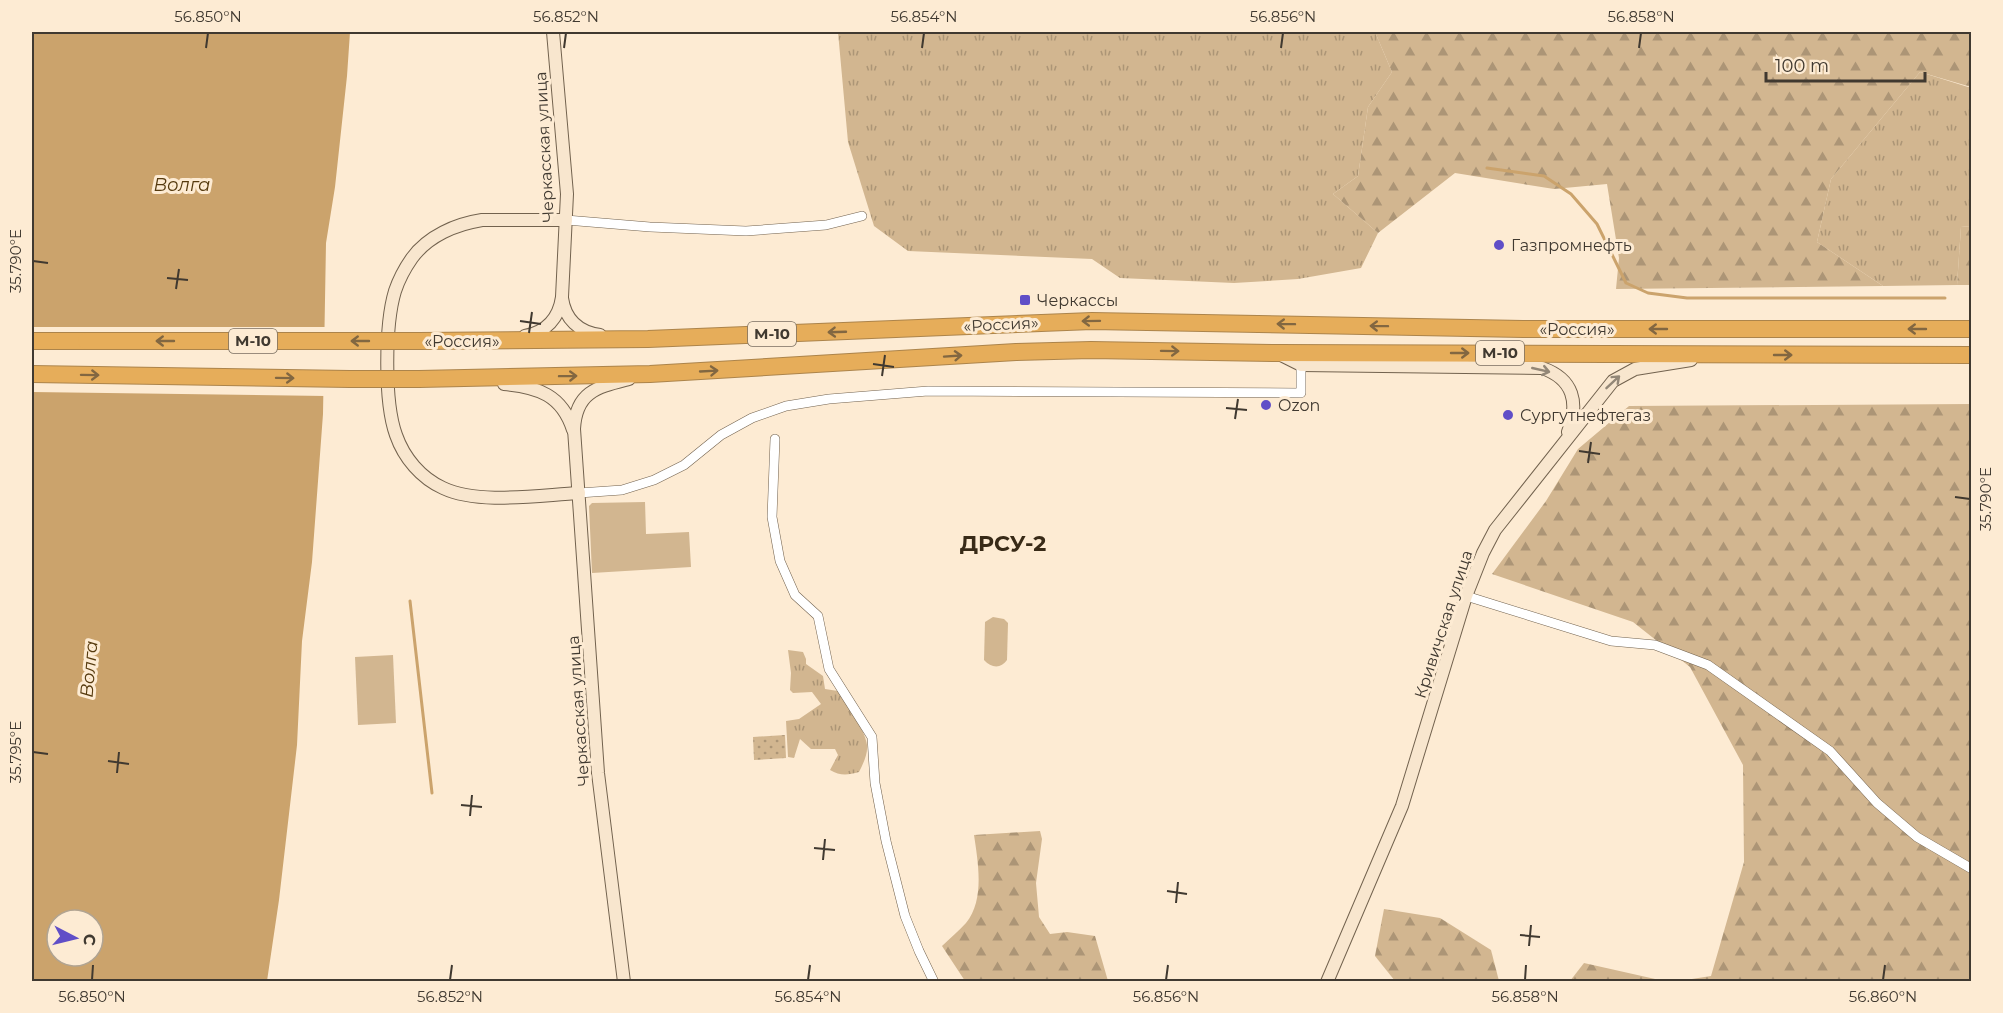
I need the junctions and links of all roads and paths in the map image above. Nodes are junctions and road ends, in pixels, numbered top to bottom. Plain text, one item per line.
1 (553, 32) edge
2 (862, 216) dead end
3 (566, 220) junction
4 (562, 297) junction
5 (1971, 329) edge
6 (648, 339) junction
7 (32, 341) edge
8 (449, 341) junction
9 (1276, 352) junction
10 (1725, 355) junction
11 (1971, 356) edge
12 (1301, 365) junction
13 (32, 374) edge
14 (650, 374) junction
15 (447, 379) junction
16 (575, 437) junction
17 (776, 439) dead end
18 (1563, 444) junction
19 (579, 493) junction
20 (1466, 596) junction
21 (1971, 869) edge
22 (624, 981) edge
23 (934, 981) edge
24 (1327, 981) edge

1 - 3 street, Черкасская улица
2 - 3 street
3 - 4 street, Черкасская улица
3 - 19 street
4 - 6 street, Черкасская улица
4 - 8 street, Черкасская улица
5 -> 6 highway, «Россия» / М-10
6 - 8 highway, «Россия» / М-10
8 -> 7 highway, «Россия» / М-10, bridge
9 -> 10 highway, «Россия» / М-10
9 - 12 street
14 -> 9 highway, «Россия» / М-10
10 -> 11 highway, «Россия» / М-10
18 -> 10 street, Кривичская улица
12 -> 18 street
12 - 19 street
13 -> 15 highway, М-10, bridge
15 -> 14 highway, М-10
14 - 16 street, Черкасская улица
15 - 16 street, Черкасская улица
16 - 19 street, Черкасская улица
17 - 23 street
18 - 20 street, Кривичская улица
19 - 22 street, Черкасская улица
20 - 21 street
20 - 24 street, Кривичская улица

